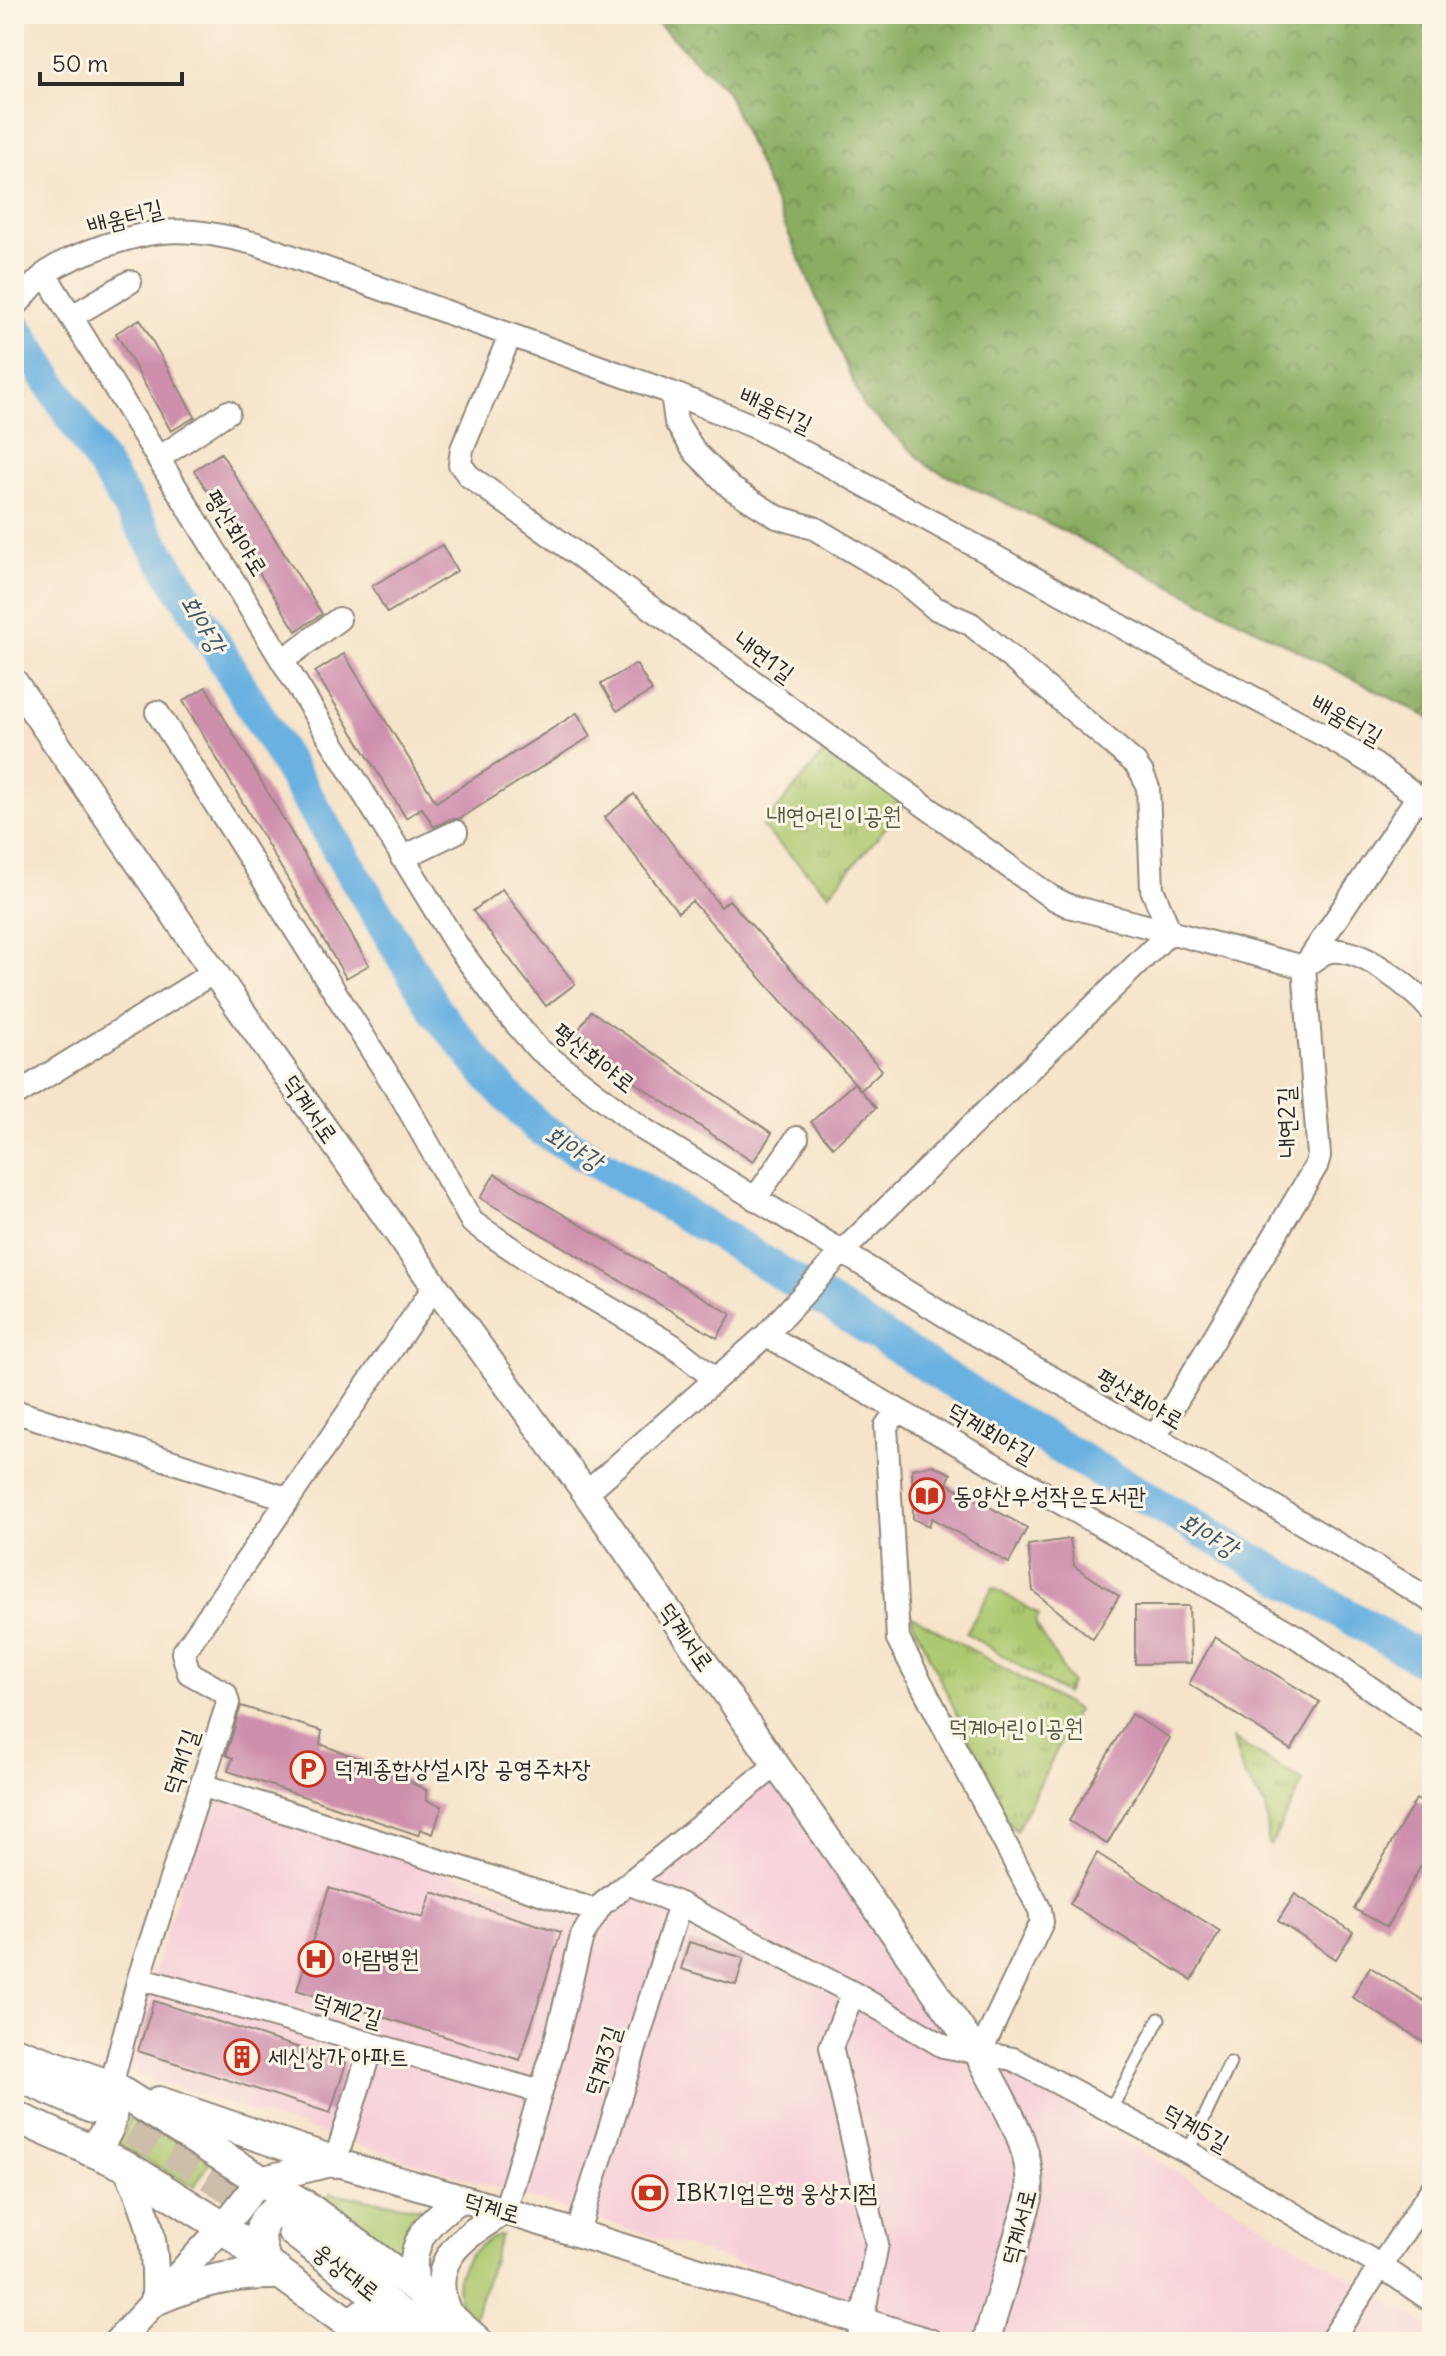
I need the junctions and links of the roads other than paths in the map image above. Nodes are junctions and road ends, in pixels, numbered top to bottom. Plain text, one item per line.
1 (45, 274) junction
2 (130, 282) dead end
3 (18, 303) edge
4 (71, 317) junction
5 (510, 336) junction
6 (672, 393) junction
7 (228, 412) dead end
8 (159, 458) junction
9 (339, 619) dead end
10 (283, 660) junction
11 (14, 682) edge
12 (157, 712) dead end
13 (1425, 801) edge
14 (456, 832) dead end
15 (402, 858) junction
16 (1170, 932) junction
17 (1304, 967) junction
18 (214, 972) junction
19 (1432, 1011) edge
20 (14, 1096) edge
21 (797, 1138) dead end
22 (755, 1199) junction
23 (842, 1252) junction
24 (435, 1286) junction
25 (773, 1327) junction
26 (715, 1379) junction
27 (898, 1410) junction
28 (14, 1411) edge
29 (1155, 1437) junction
30 (586, 1493) junction
31 (289, 1499) junction
32 (1432, 1601) edge
33 (1432, 1731) edge
34 (776, 1765) junction
35 (201, 1785) junction
36 (628, 1883) junction
37 (680, 1904) junction
38 (597, 1911) junction
39 (139, 1978) junction
40 (853, 1993) junction
41 (1159, 2019) dead end
42 (372, 2044) junction
43 (14, 2052) edge
44 (979, 2055) junction
45 (1230, 2063) dead end
46 (14, 2074) edge
47 (541, 2092) junction
48 (14, 2099) edge
49 (95, 2111) junction
50 (1110, 2111) junction
51 (14, 2116) edge
52 (1188, 2152) junction
53 (335, 2162) junction
54 (126, 2166) junction
55 (260, 2180) junction
56 (1432, 2189) edge
57 (461, 2199) junction
58 (505, 2211) junction
59 (223, 2227) junction
60 (577, 2234) junction
61 (284, 2245) junction
62 (1381, 2266) junction
63 (417, 2288) junction
64 (155, 2300) junction
65 (1432, 2301) edge
66 (444, 2331) edge
67 (861, 2332) edge
68 (117, 2342) edge
69 (374, 2342) edge
70 (400, 2342) edge
71 (478, 2342) edge
72 (929, 2342) edge
73 (986, 2342) edge
74 (1330, 2342) edge

1 - 3 street
1 - 4 street, 평산회야로
1 - 5 street, 배움터길
2 - 4 street
4 - 8 street, 평산회야로
5 - 6 street, 배움터길
5 - 16 street, 내연1길
6 - 13 street, 배움터길
6 - 16 street
7 - 8 street
8 - 10 street, 평산회야로
9 - 10 street
10 - 15 street, 평산회야로
11 - 18 street, 덕계서로
12 - 26 street
13 - 17 street
14 - 15 street
15 - 22 street, 평산회야로
16 - 17 street, 내연1길
16 - 23 street
17 - 19 street
17 - 29 street, 내연2길
18 - 20 street
18 - 24 street, 덕계서로
21 - 22 street
22 - 23 street, 평산회야로
23 - 25 street
23 - 29 street, 평산회야로
24 - 30 street, 덕계서로
24 - 31 street, 덕계1길
25 - 26 street
25 - 27 street, 덕계회야길
26 - 30 street
27 - 33 street, 덕계회야길
27 - 44 street
28 - 31 street
29 - 32 street, 평산회야로
30 - 34 street, 덕계서로
31 - 35 street, 덕계1길
34 - 36 street
34 - 44 street, 덕계서로
35 - 38 street
35 - 39 street, 덕계1길
36 - 37 street
36 - 38 street
37 - 40 street
37 - 60 street, 덕계3길
38 - 47 street
39 - 42 street, 덕계2길
39 - 49 street, 덕계1길
40 - 44 street
40 - 67 street
41 - 50 lane
42 - 47 street, 덕계2길
42 - 53 street
43 - 49 main road
44 - 50 street, 덕계5길
44 - 73 street, 덕계서로
45 - 52 lane
46 - 49 main road
47 - 58 street
48 - 49 main road
49 - 51 main road
49 - 53 main road
49 - 54 main road
49 - 55 main road
50 - 52 street, 덕계5길
52 - 62 street, 덕계5길
53 - 55 street, 덕계로
53 - 57 street, 덕계로
54 - 59 main road
54 - 64 street
55 - 59 street
55 - 61 main road
56 - 62 street
57 - 58 street, 덕계로
57 - 63 street
58 - 60 street, 덕계로
58 - 66 street
59 - 61 main road
59 - 64 street
60 - 67 street, 덕계로
61 - 63 main road
61 - 64 main road
61 - 66 main road, 웅상대로
61 - 69 main road
61 - 70 main road, 웅상대로
62 - 65 street, 덕계5길
62 - 74 street
63 - 66 main road
64 - 68 street
66 - 71 main road
67 - 72 street, 덕계로

